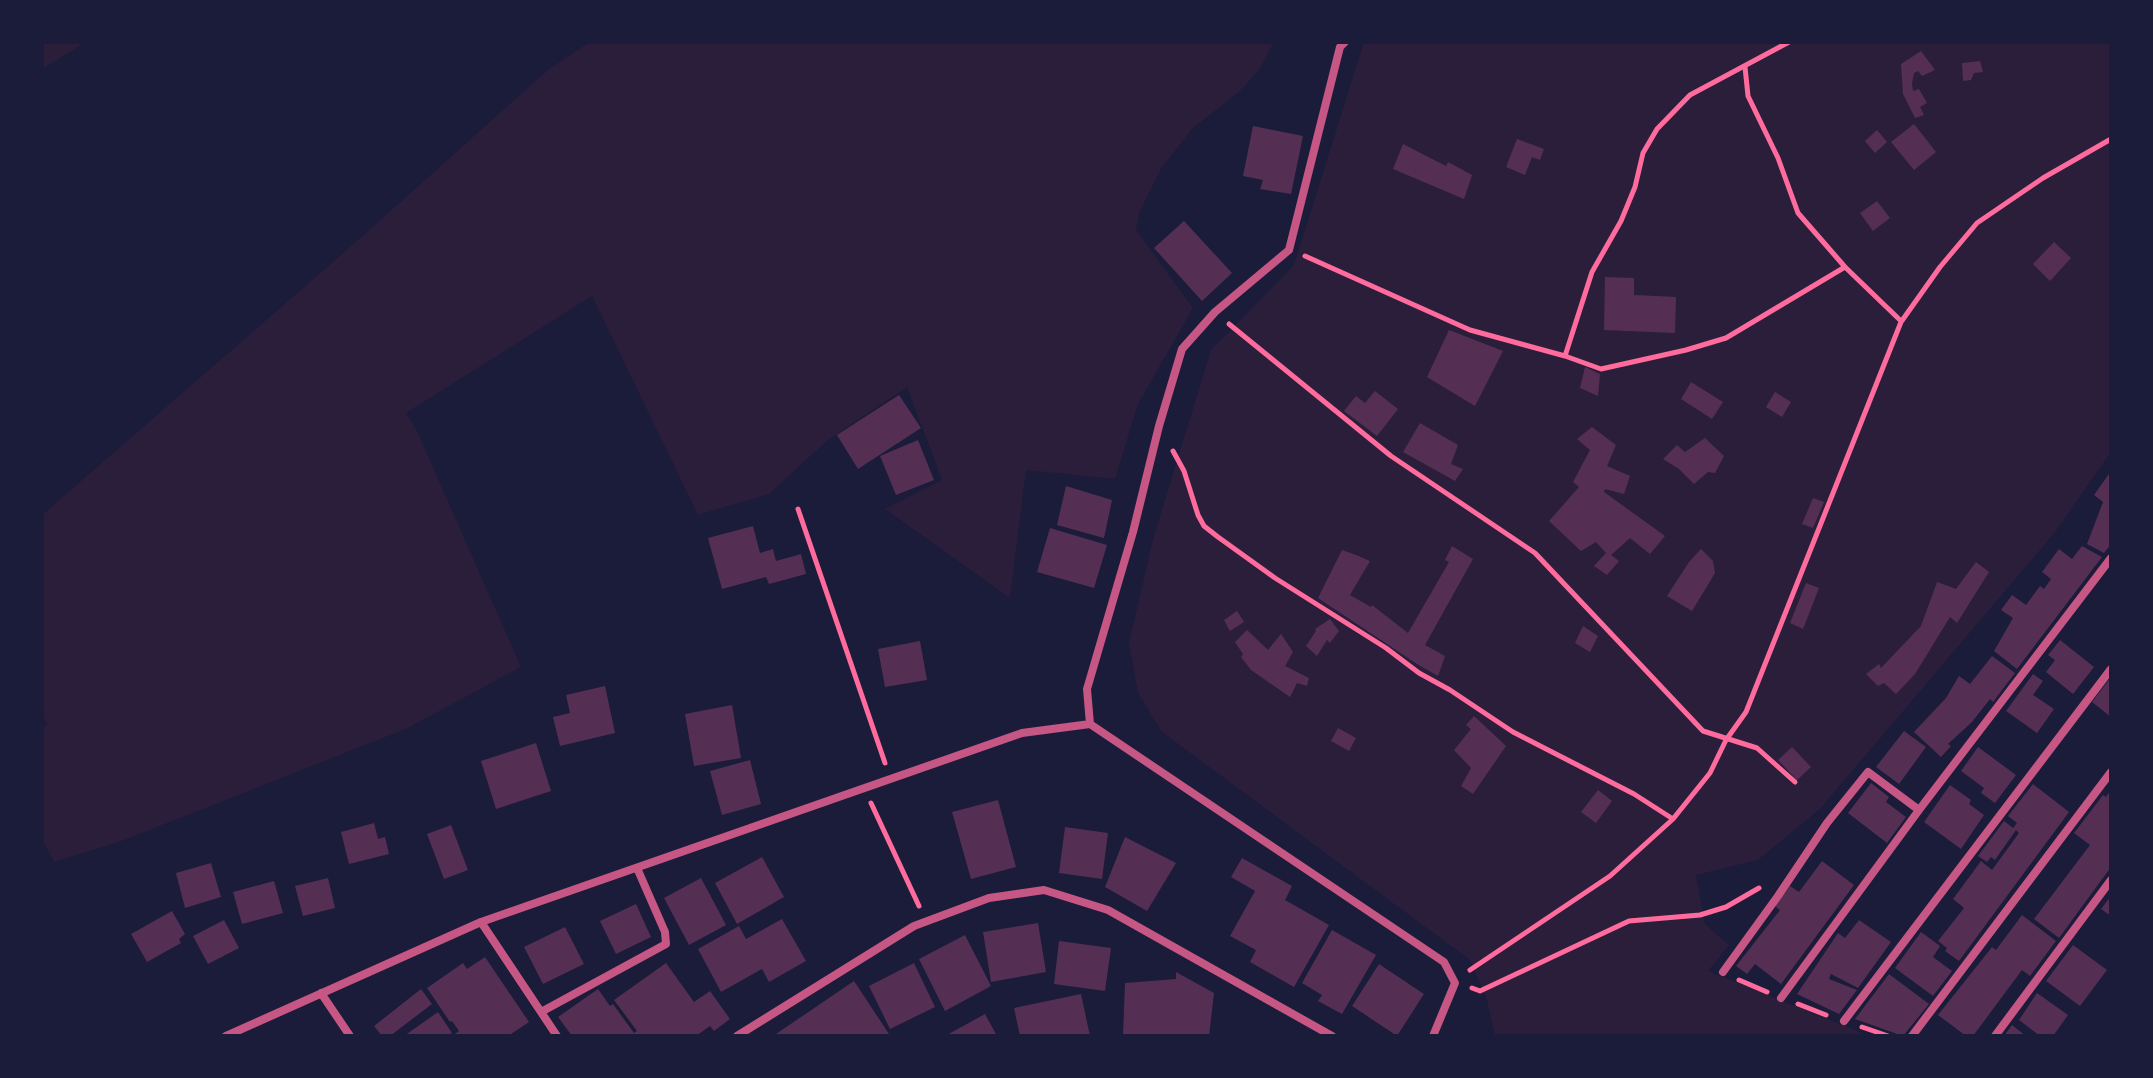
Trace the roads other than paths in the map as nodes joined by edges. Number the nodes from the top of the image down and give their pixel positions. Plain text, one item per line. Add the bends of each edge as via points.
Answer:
1 (1345, 42) edge
2 (2111, 558) edge
3 (2111, 669) edge
4 (1090, 724) junction
5 (2111, 772) edge
6 (1919, 810) junction
7 (637, 868) junction
8 (2111, 880) edge
9 (481, 922) junction
10 (1723, 972) road end
11 (321, 993) junction
12 (1781, 998) road end
13 (541, 1012) junction
14 (1844, 1021) dead end
15 (226, 1036) edge
16 (350, 1036) edge
17 (557, 1036) edge
18 (737, 1036) edge
19 (1332, 1036) edge
20 (1433, 1036) edge
21 (1912, 1036) edge
22 (1995, 1036) edge

1 - 4 street via 1289,250 1215,312 1182,349 1087,689
2 - 6 street
3 - 14 street
4 - 7 street via 1022,733
4 - 20 street via 1444,962 1455,983
5 - 21 street
6 - 10 street via 1868,772
6 - 12 street
7 - 9 street
7 - 13 street via 666,944
8 - 22 street
9 - 11 street
9 - 13 street
11 - 15 street
11 - 16 street
13 - 17 street
18 - 19 street via 926,922 989,898 1044,890 1108,910

